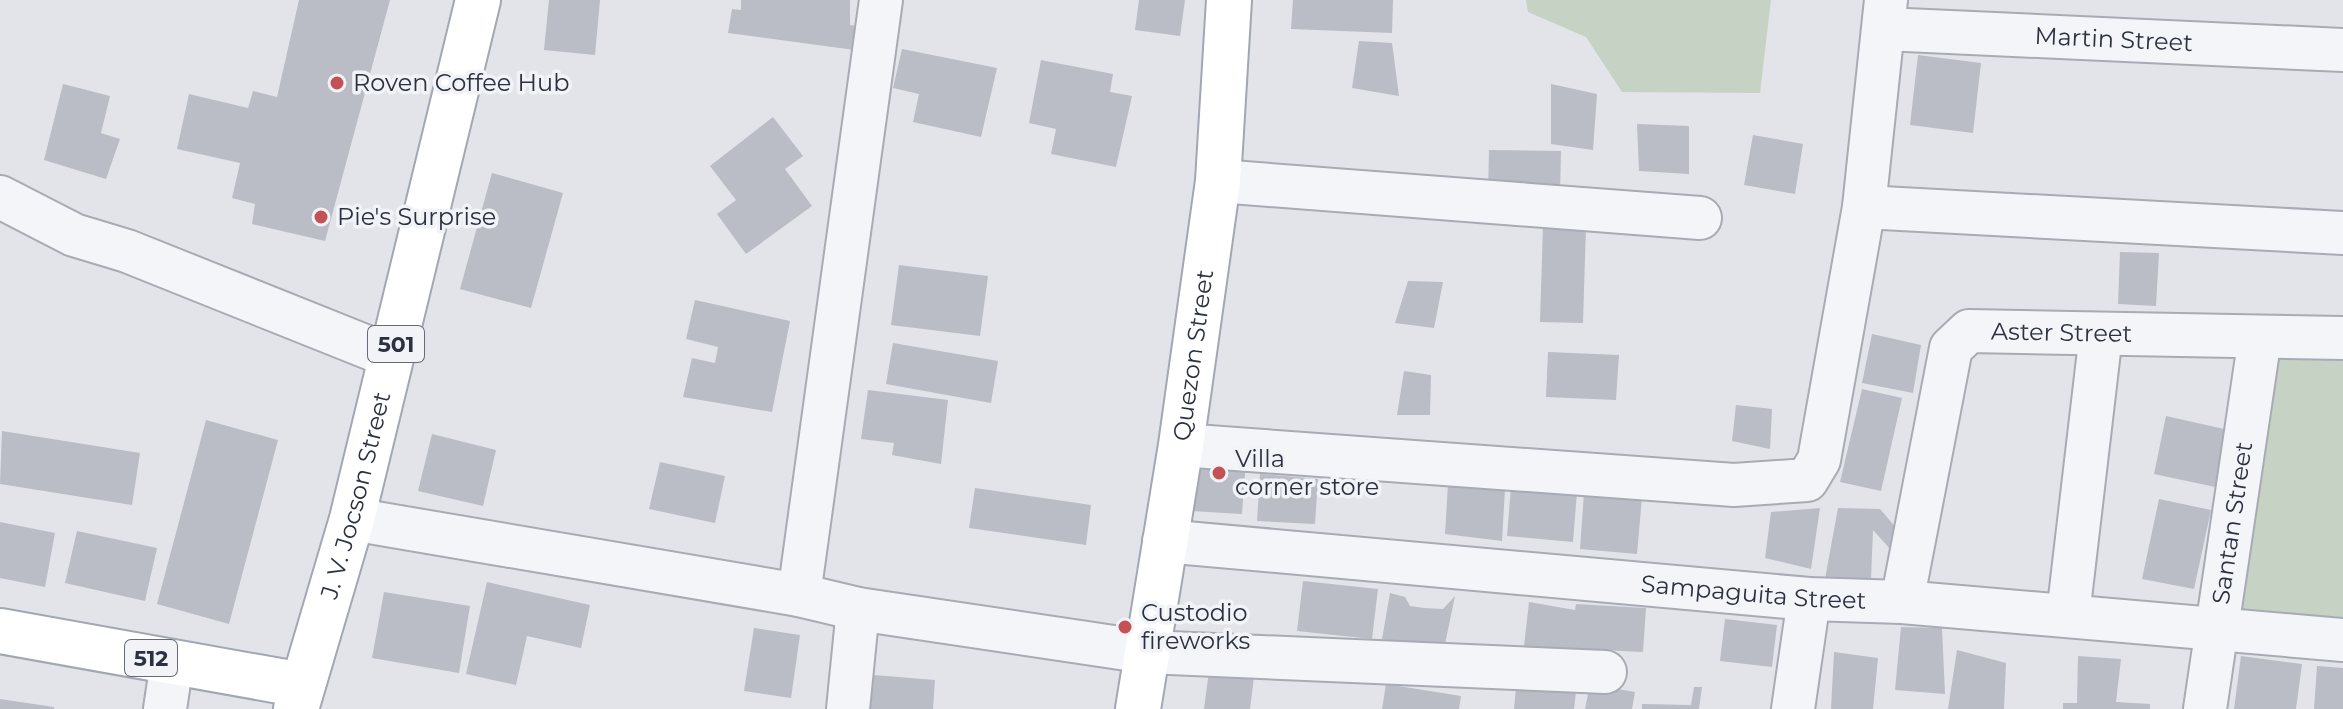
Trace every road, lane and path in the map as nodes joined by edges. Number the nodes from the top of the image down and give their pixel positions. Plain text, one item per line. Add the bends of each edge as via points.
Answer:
1 (478, 0) edge
2 (881, 0) edge
3 (1229, 0) edge
4 (1885, 15) edge
5 (2343, 50) edge
6 (1218, 181) junction
7 (0, 197) edge
8 (1864, 207) junction
9 (1700, 218) dead end
10 (2343, 233) edge
11 (2101, 334) junction
12 (2260, 337) junction
13 (2343, 338) edge
14 (392, 357) junction
15 (1181, 445) junction
16 (352, 519) junction
17 (1164, 541) junction
18 (799, 595) junction
19 (1809, 599) junction
20 (1902, 602) junction
21 (858, 609) junction
22 (2068, 615) junction
23 (2218, 630) junction
24 (0, 631) edge
25 (2343, 640) edge
26 (1147, 652) junction
27 (172, 662) junction
28 (1605, 672) dead end
29 (299, 697) edge
30 (165, 709) edge
31 (848, 709) edge
32 (1138, 709) edge
33 (1793, 709) edge
34 (2205, 709) edge

1 - 14 main road, J. V. Jocson Street / 501
2 - 18 street
3 - 6 main road, Quezon Street
4 - 5 street, Martin Street
4 - 8 street
6 - 9 street
6 - 15 main road, Quezon Street
7 - 14 street via 74,235 127,251
8 - 10 street
8 - 15 street via 1819,460 1807,480 1734,485
11 - 12 street, Aster Street
11 - 20 street, Aster Street via 1969,331 1951,348
11 - 22 street
12 - 13 street, Aster Street
12 - 23 street, Santan Street
14 - 16 main road, J. V. Jocson Street / 501
15 - 17 main road, Quezon Street
16 - 18 street
16 - 29 main road, J. V. Jocson Street / 501
17 - 19 street, Sampaguita Street
17 - 26 main road, Quezon Street
18 - 21 street
19 - 20 street, Sampaguita Street
19 - 33 street
20 - 22 street, Sampaguita Street
21 - 26 street
21 - 31 street
22 - 23 street, Sampaguita Street
23 - 25 street, Sampaguita Street
23 - 34 street, Santan Street
24 - 27 main road, 512
26 - 28 street
26 - 32 main road, Quezon Street
27 - 29 main road, 512
27 - 30 street

